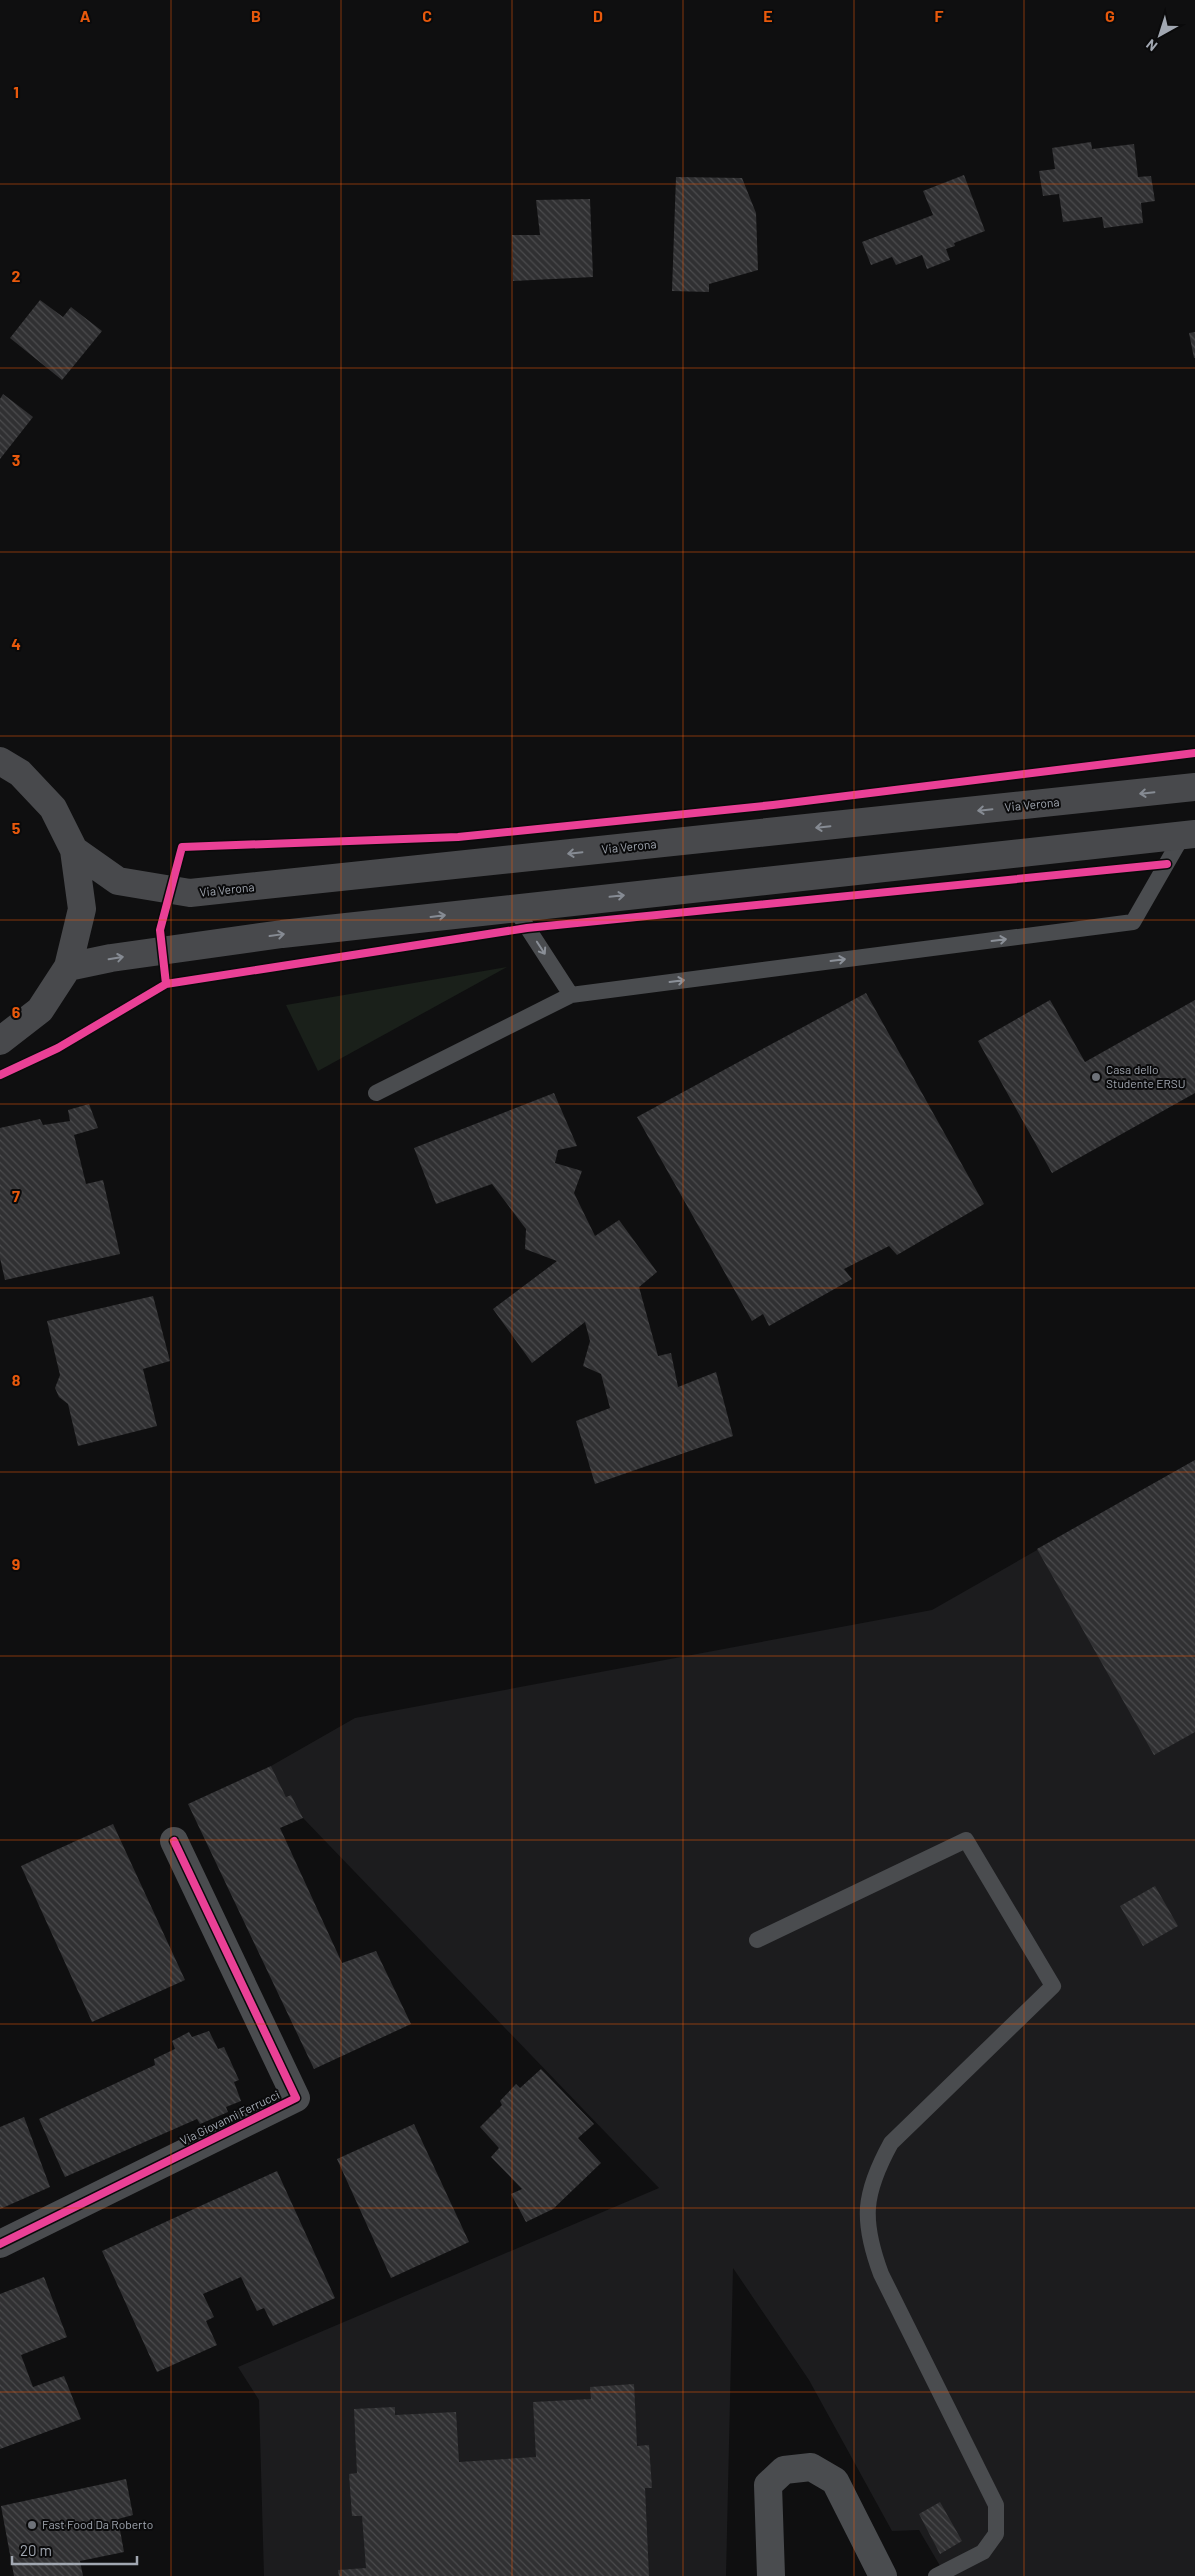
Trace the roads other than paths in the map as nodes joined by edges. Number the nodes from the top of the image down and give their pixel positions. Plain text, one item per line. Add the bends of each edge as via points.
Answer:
1 (0, 760) edge
2 (1195, 788) edge
3 (1189, 835) edge
4 (74, 850) junction
5 (514, 907) junction
6 (68, 967) junction
7 (571, 995) junction
8 (0, 1042) edge
9 (376, 1093) dead end
10 (174, 1841) dead end
11 (757, 1940) dead end
12 (0, 2244) edge
13 (771, 2576) edge
14 (883, 2576) edge
15 (936, 2576) edge

1 - 4 main road via 20,773 53,808
2 -> 4 main road, Via Verona via 190,893 118,881
5 -> 3 main road
7 -> 3 lane via 1132,922
4 - 6 main road via 82,909
6 -> 5 main road via 282,934
5 -> 7 lane
6 - 8 main road via 40,1010
7 - 9 lane
10 - 12 street, Via Giovanni Ferrucci via 296,2098
11 - 15 lane via 966,1840 1053,1986 891,2143 875,2174 867,2207 869,2242 881,2274 996,2505 996,2534 983,2552
13 - 14 street via 768,2484 784,2470 810,2467 835,2481

